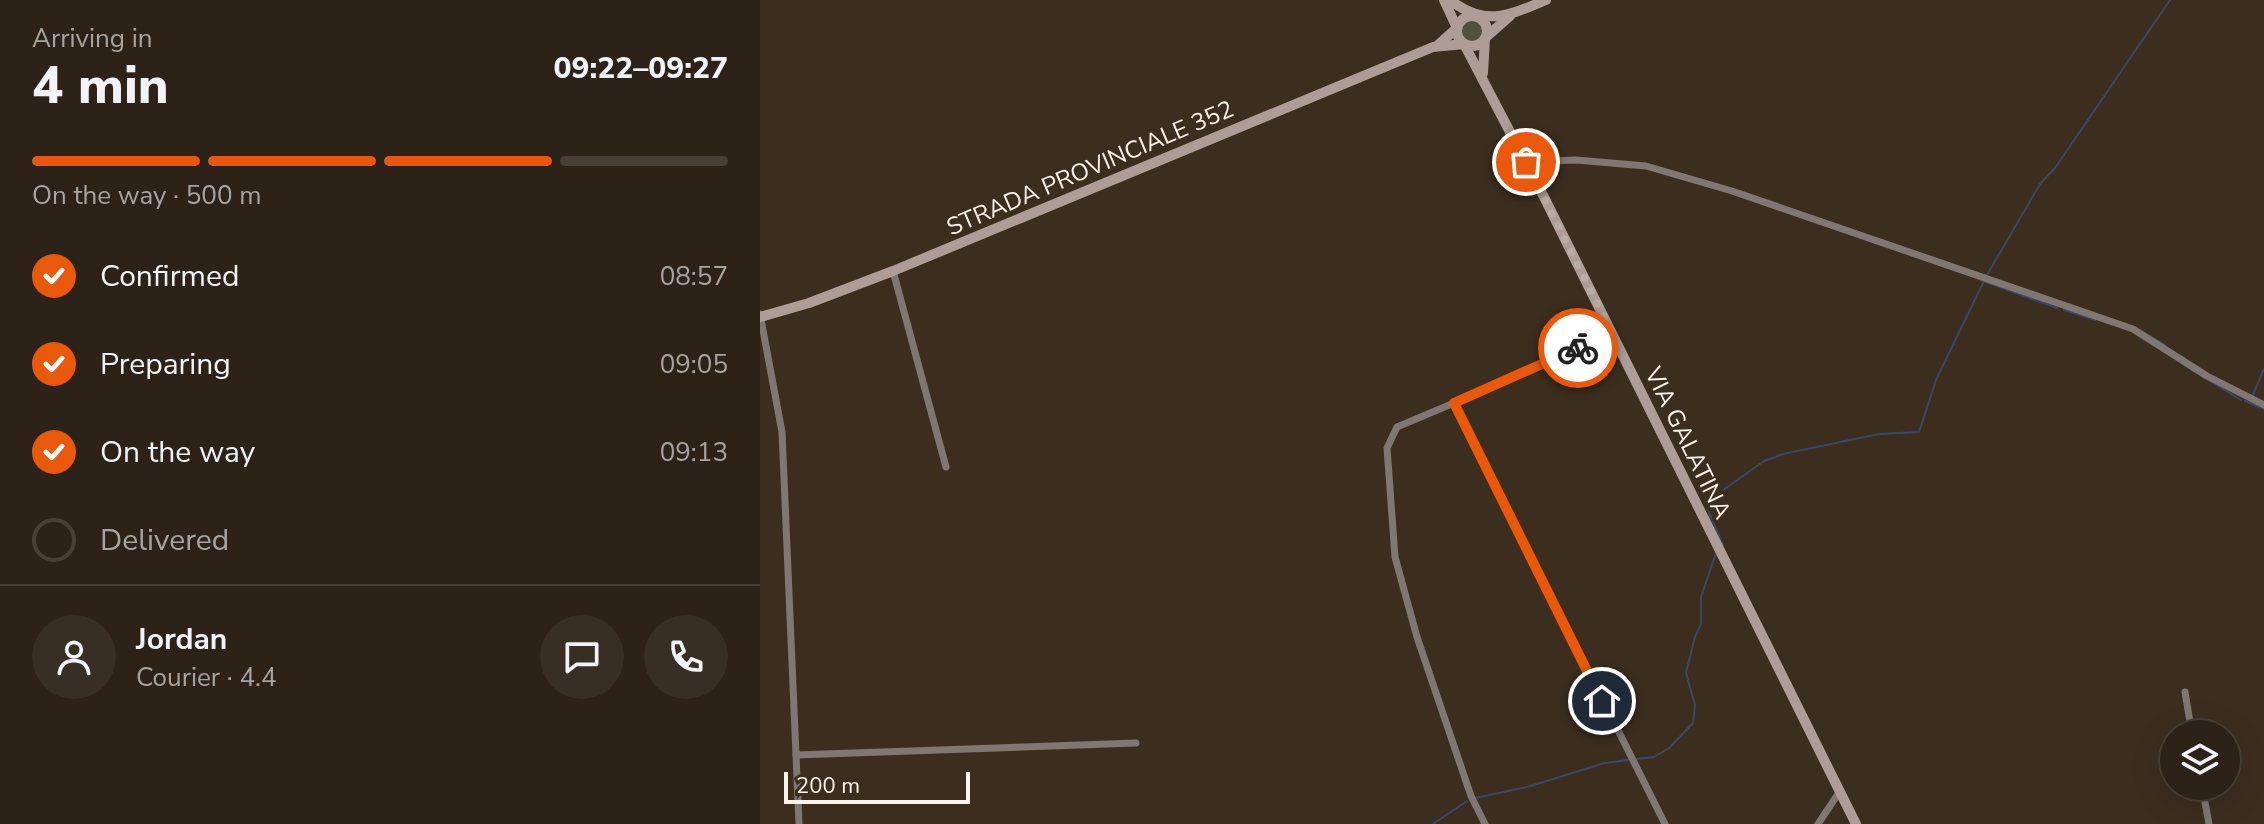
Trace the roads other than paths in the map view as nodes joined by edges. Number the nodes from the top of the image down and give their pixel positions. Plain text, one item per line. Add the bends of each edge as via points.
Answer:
1 (1447, 0) edge
2 (1546, 0) edge
3 (1515, 13) junction
4 (1475, 17) junction
5 (1457, 28) junction
6 (1485, 38) junction
7 (1464, 44) junction
8 (1433, 47) junction
9 (1485, 79) junction
10 (1526, 162) junction
11 (893, 271) junction
12 (760, 315) edge
13 (1612, 333) junction
14 (1454, 403) junction
15 (2264, 405) edge
16 (946, 467) dead end
17 (2185, 692) dead end
18 (2190, 720) edge
19 (1136, 743) dead end
20 (796, 755) junction
21 (1840, 791) junction
22 (2205, 800) edge
23 (799, 824) edge
24 (1485, 824) edge
25 (1665, 824) edge
26 (1818, 824) edge
27 (1856, 824) edge
28 (2209, 824) edge

1 - 4 main road
1 - 5 main road
2 - 3 main road
3 - 4 main road
3 - 6 main road
4 - 5 main road via 1465,18
4 - 6 main road via 1485,25
5 - 7 main road
5 - 8 main road, STRADA PROVINCIALE 352
6 - 7 main road via 1476,45
6 - 9 main road, VIA GALATINA
7 - 8 main road, STRADA PROVINCIALE 352
7 - 9 main road, VIA GALATINA
8 - 11 main road, STRADA PROVINCIALE 352
9 - 10 main road, VIA GALATINA
10 - 13 main road, VIA GALATINA
10 - 15 street via 1646,166 1760,200 2133,329
11 - 12 main road, STRADA PROVINCIALE 352
11 - 16 street
12 - 20 street via 782,432
13 - 14 street
13 - 21 main road, VIA GALATINA
14 - 24 street via 1397,427 1387,448 1391,505 1395,557 1417,637
14 - 25 street
17 - 18 street
19 - 20 street
20 - 23 street
21 - 26 street
21 - 27 main road, VIA GALATINA
22 - 28 street

